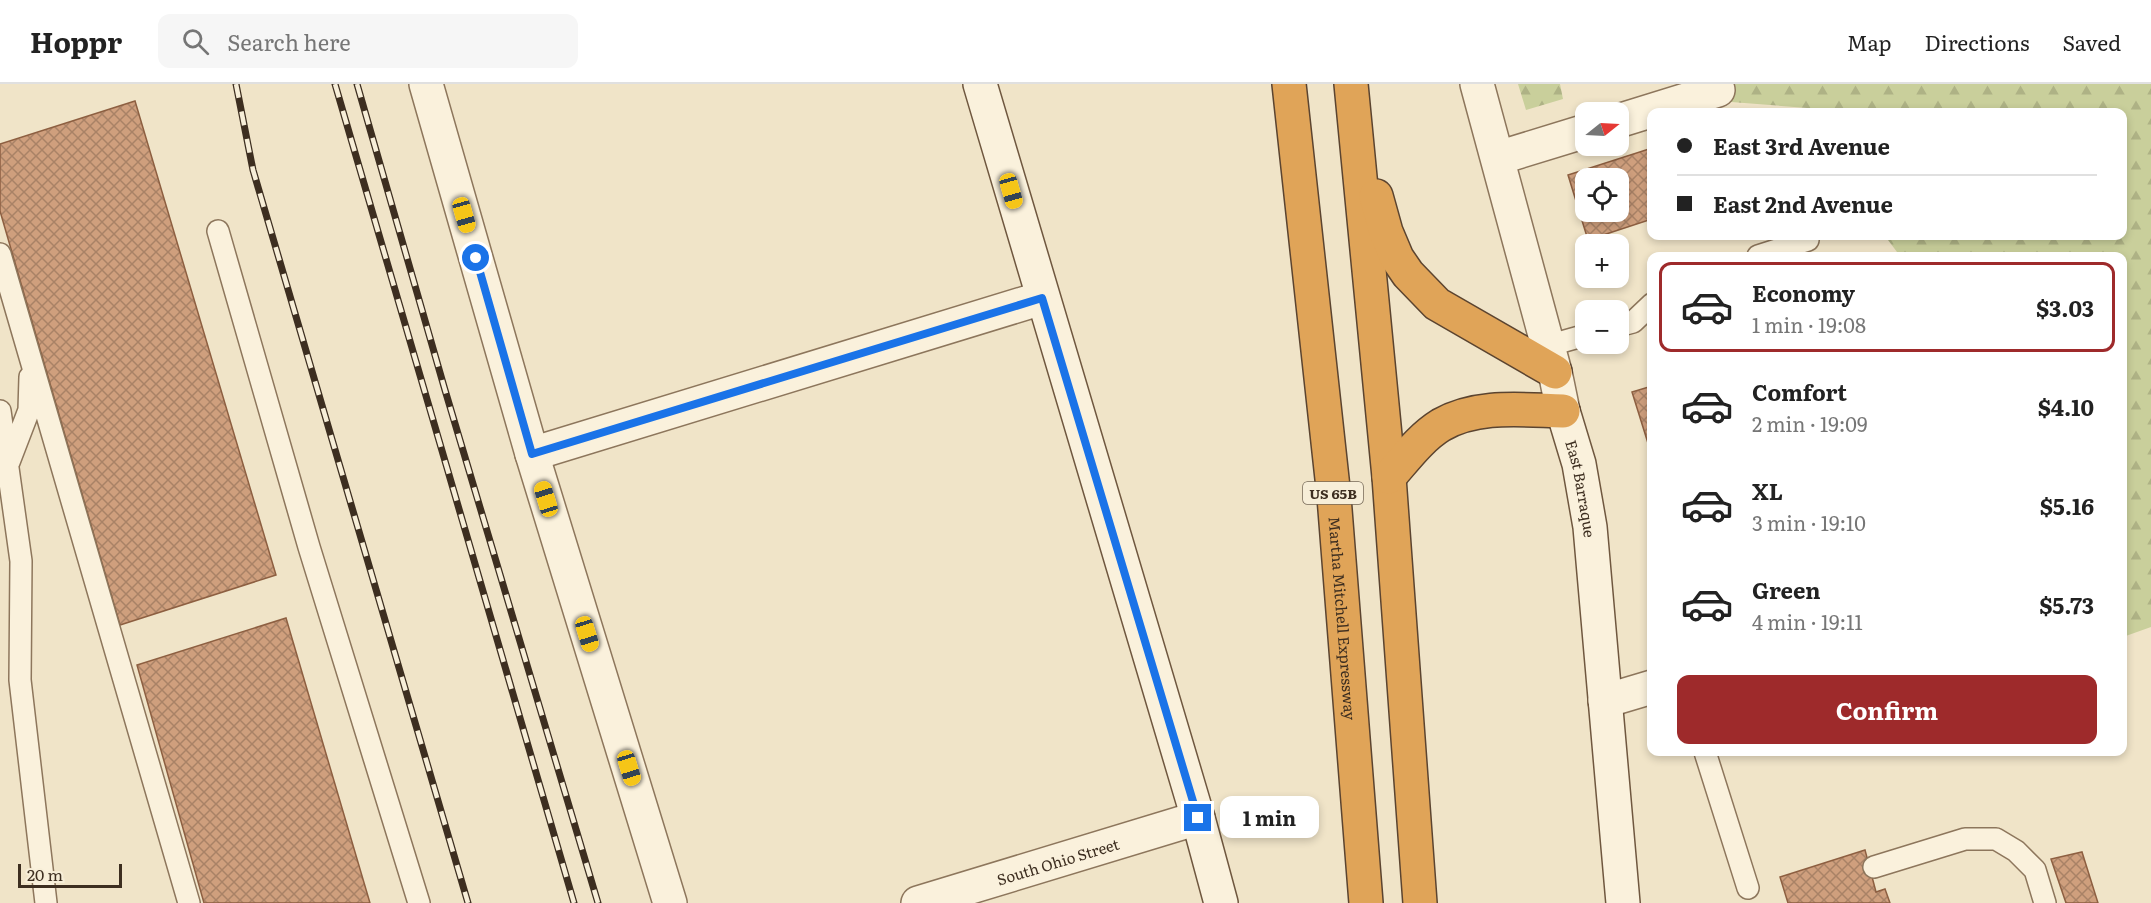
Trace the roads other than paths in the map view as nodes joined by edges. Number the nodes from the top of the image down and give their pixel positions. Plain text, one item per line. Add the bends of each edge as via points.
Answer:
1 (426, 84) edge
2 (980, 84) edge
3 (1289, 84) edge
4 (1477, 84) edge
5 (1718, 90) dead end
6 (1352, 99) edge
7 (1660, 108) edge
8 (1647, 112) edge
9 (1629, 118) edge
10 (1575, 134) edge
11 (1498, 158) junction
12 (218, 231) dead end
13 (1808, 240) dead end
14 (1770, 252) edge
15 (0, 254) edge
16 (1042, 298) junction
17 (1647, 309) edge
18 (1629, 323) edge
19 (1575, 343) edge
20 (31, 359) junction
21 (1551, 359) junction
22 (0, 411) edge
23 (1563, 411) junction
24 (532, 454) junction
25 (8, 464) junction
26 (1389, 477) junction
27 (1647, 688) edge
28 (1605, 701) junction
29 (1706, 756) edge
30 (1198, 818) junction
31 (1874, 867) dead end
32 (1748, 888) dead end
33 (46, 903) edge
34 (189, 903) edge
35 (419, 903) edge
36 (670, 903) edge
37 (918, 903) edge
38 (1221, 903) edge
39 (1366, 903) edge
40 (1420, 903) edge
41 (1623, 903) edge
42 (2045, 903) edge

1 - 24 street
2 - 16 street
3 - 39 highway, Martha Mitchell Expressway / US 65B via 1334,497
4 - 11 street, East Barraque
5 - 7 street
6 - 21 highway via 1386,232 1408,274 1437,304
6 - 26 highway
8 - 9 street
10 - 11 street
11 - 21 street, East Barraque
12 - 35 lane via 309,547
13 - 14 lane
15 - 20 lane
16 - 24 street
16 - 30 street
17 - 18 lane
19 - 21 lane
20 - 25 lane via 29,410
20 - 34 lane
21 - 23 street, East Barraque
22 - 25 lane
23 - 26 highway via 1488,409 1442,425 1419,443
23 - 28 street, East Barraque via 1590,527
24 - 36 street
25 - 33 lane via 21,561 20,681
26 - 40 highway
27 - 28 street
28 - 41 street, East Barraque
29 - 32 lane
30 - 37 street, South Ohio Street
30 - 38 street
31 - 42 lane via 1965,839 1996,839 2016,851 2035,870

